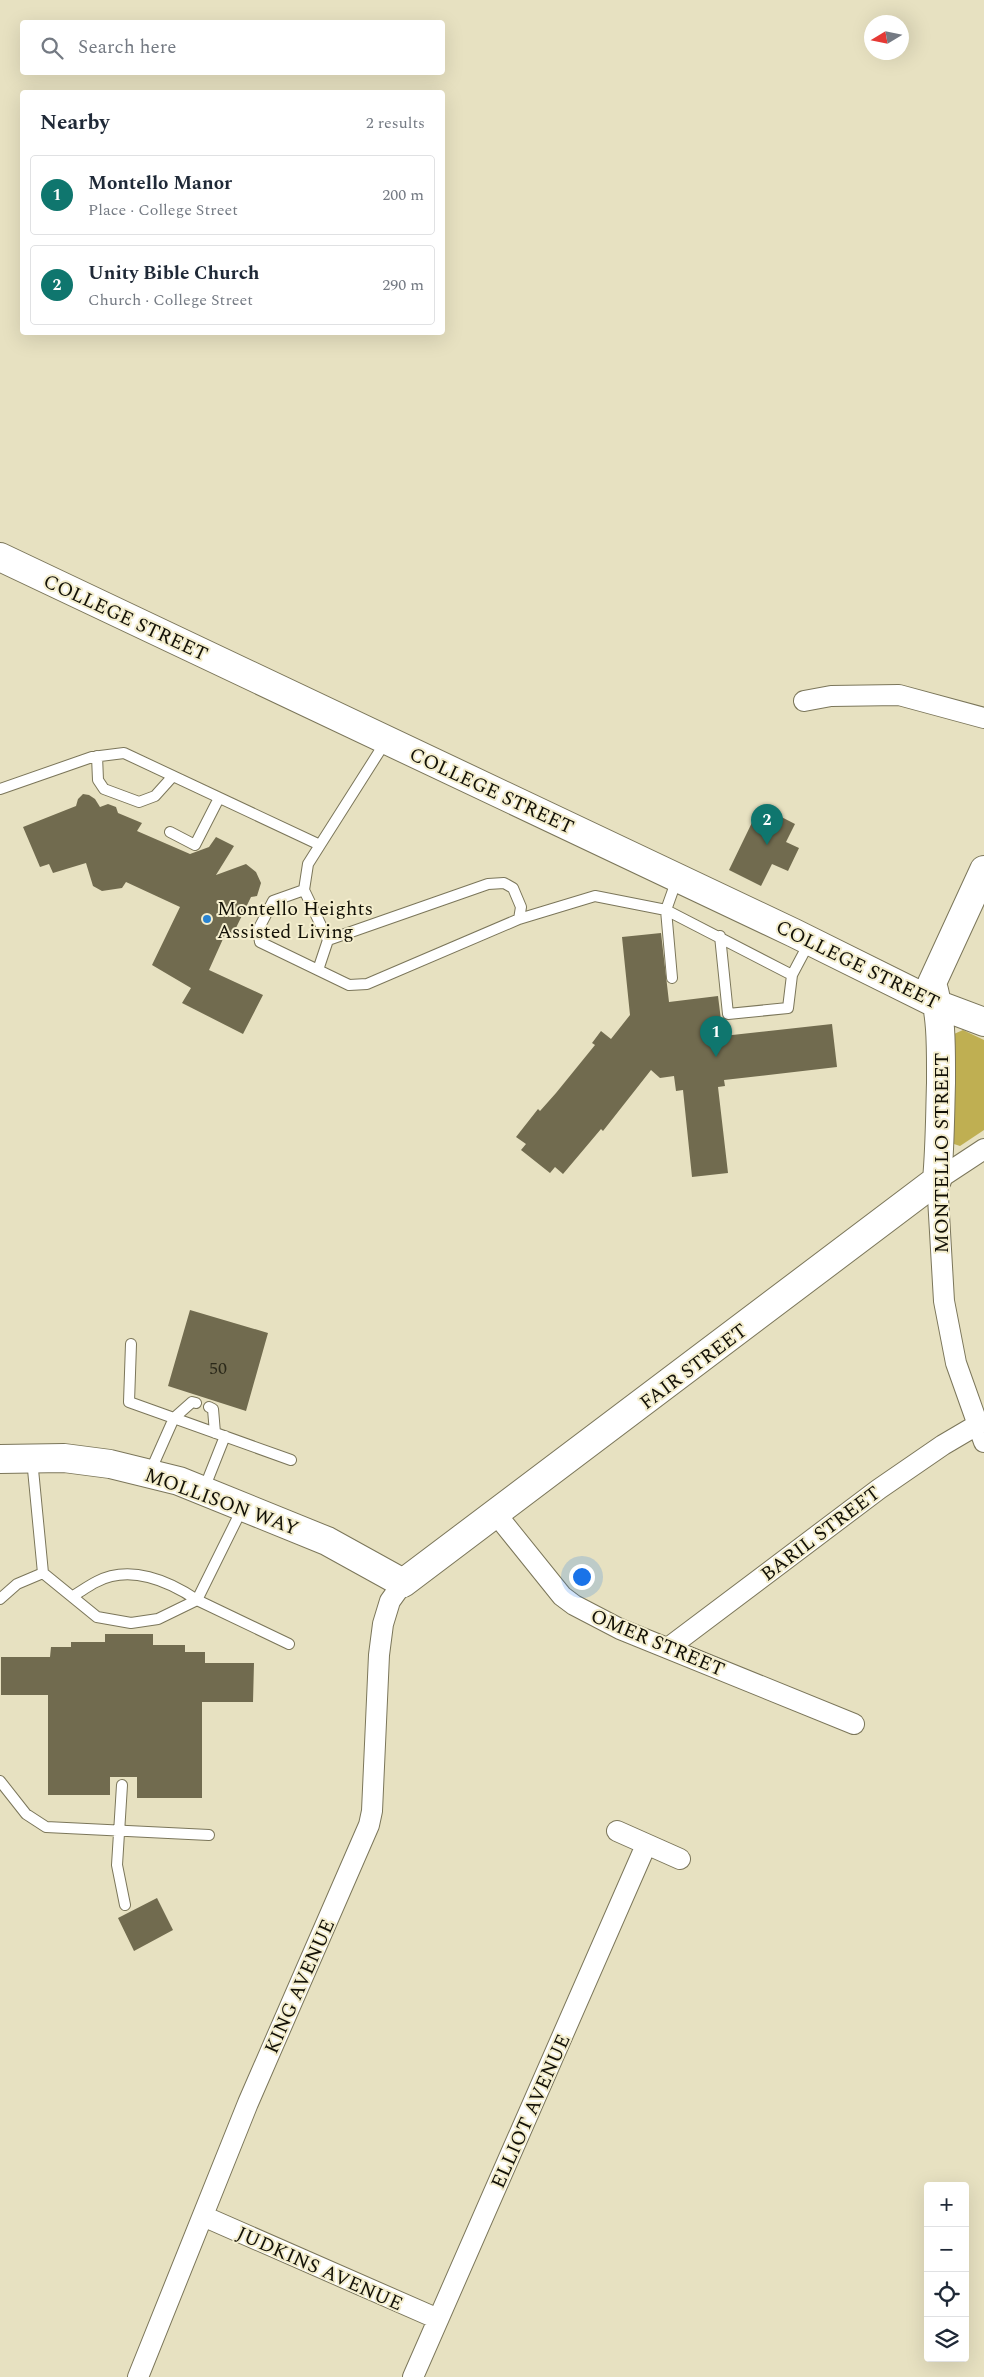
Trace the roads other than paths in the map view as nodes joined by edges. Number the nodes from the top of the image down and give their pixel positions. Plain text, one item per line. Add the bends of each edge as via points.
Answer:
1 (0, 557) edge
2 (804, 701) dead end
3 (984, 718) edge
4 (386, 740) junction
5 (98, 756) junction
6 (173, 776) junction
7 (0, 789) edge
8 (219, 798) junction
9 (170, 832) dead end
10 (320, 845) junction
11 (984, 870) edge
12 (678, 878) junction
13 (304, 890) junction
14 (666, 910) junction
15 (519, 919) junction
16 (720, 936) junction
17 (328, 940) junction
18 (811, 940) junction
19 (318, 970) junction
20 (792, 975) junction
21 (672, 978) dead end
22 (939, 1005) junction
23 (984, 1022) edge
24 (984, 1149) edge
25 (937, 1180) junction
26 (131, 1344) dead end
27 (196, 1403) dead end
28 (209, 1407) dead end
29 (174, 1418) junction
30 (981, 1433) edge
31 (220, 1435) junction
32 (0, 1458) edge
33 (32, 1458) junction
34 (291, 1460) dead end
35 (150, 1472) junction
36 (204, 1490) junction
37 (243, 1506) junction
38 (496, 1514) junction
39 (43, 1573) junction
40 (403, 1583) junction
41 (73, 1596) junction
42 (0, 1599) edge
43 (197, 1600) junction
44 (289, 1644) dead end
45 (668, 1648) junction
46 (854, 1724) dead end
47 (0, 1781) edge
48 (122, 1785) dead end
49 (119, 1831) junction
50 (617, 1832) dead end
51 (209, 1836) dead end
52 (646, 1845) junction
53 (680, 1858) dead end
54 (125, 1905) dead end
55 (203, 2216) junction
56 (438, 2319) junction
57 (138, 2377) edge
58 (413, 2377) edge

1 - 4 main road, COLLEGE STREET
2 - 3 street via 831,696 899,695
4 - 10 lane
4 - 12 main road, COLLEGE STREET
5 - 6 lane via 124,753
5 - 6 lane via 98,780 104,789 139,802 155,796
5 - 7 lane
6 - 8 lane
8 - 9 lane via 195,845
8 - 10 lane
10 - 13 lane via 308,864
11 - 22 main road, MONTELLO STREET via 932,983
12 - 14 lane
12 - 18 main road, COLLEGE STREET
13 - 17 lane
13 - 19 lane via 272,900 258,930 260,942
14 - 15 lane via 595,896
14 - 16 lane
14 - 21 lane
15 - 17 lane via 521,908 513,888 504,883 488,884
15 - 19 lane via 367,984 349,984
16 - 20 lane
16 - 20 lane via 728,1014 788,1008
17 - 19 lane
18 - 20 lane
18 - 22 main road, COLLEGE STREET
22 - 23 main road, COLLEGE STREET
22 - 25 main road, MONTELLO STREET via 940,1147
24 - 25 street, FAIR STREET
25 - 30 street, MONTELLO STREET via 944,1301 956,1363
25 - 38 main road, FAIR STREET
26 - 29 lane via 129,1402
27 - 29 lane via 192,1402
28 - 31 lane via 213,1409
29 - 31 lane
29 - 35 lane
30 - 45 street, BARIL STREET via 943,1445 879,1489
31 - 34 lane
31 - 36 lane
32 - 33 main road, MOLLISON WAY
33 - 35 main road, MOLLISON WAY via 64,1458
33 - 39 lane
35 - 36 main road, MOLLISON WAY
36 - 37 main road, MOLLISON WAY
37 - 40 main road, MOLLISON WAY via 327,1541
37 - 43 lane
38 - 40 main road, FAIR STREET
38 - 45 street, OMER STREET via 562,1596 620,1629
39 - 41 lane
39 - 42 lane via 17,1584
40 - 55 street, KING AVENUE via 390,1602 383,1624 369,1825
41 - 43 lane via 97,1581 121,1575 147,1576 176,1586
41 - 43 lane via 97,1617 131,1623 158,1619
43 - 44 lane
45 - 46 street, OMER STREET
47 - 49 lane via 26,1814 46,1827
48 - 49 lane
49 - 51 lane
49 - 54 lane via 116,1865
50 - 52 street
52 - 53 street
52 - 56 street, ELLIOT AVENUE
55 - 56 street, JUDKINS AVENUE
55 - 57 street, KING AVENUE
56 - 58 street, ELLIOT AVENUE

